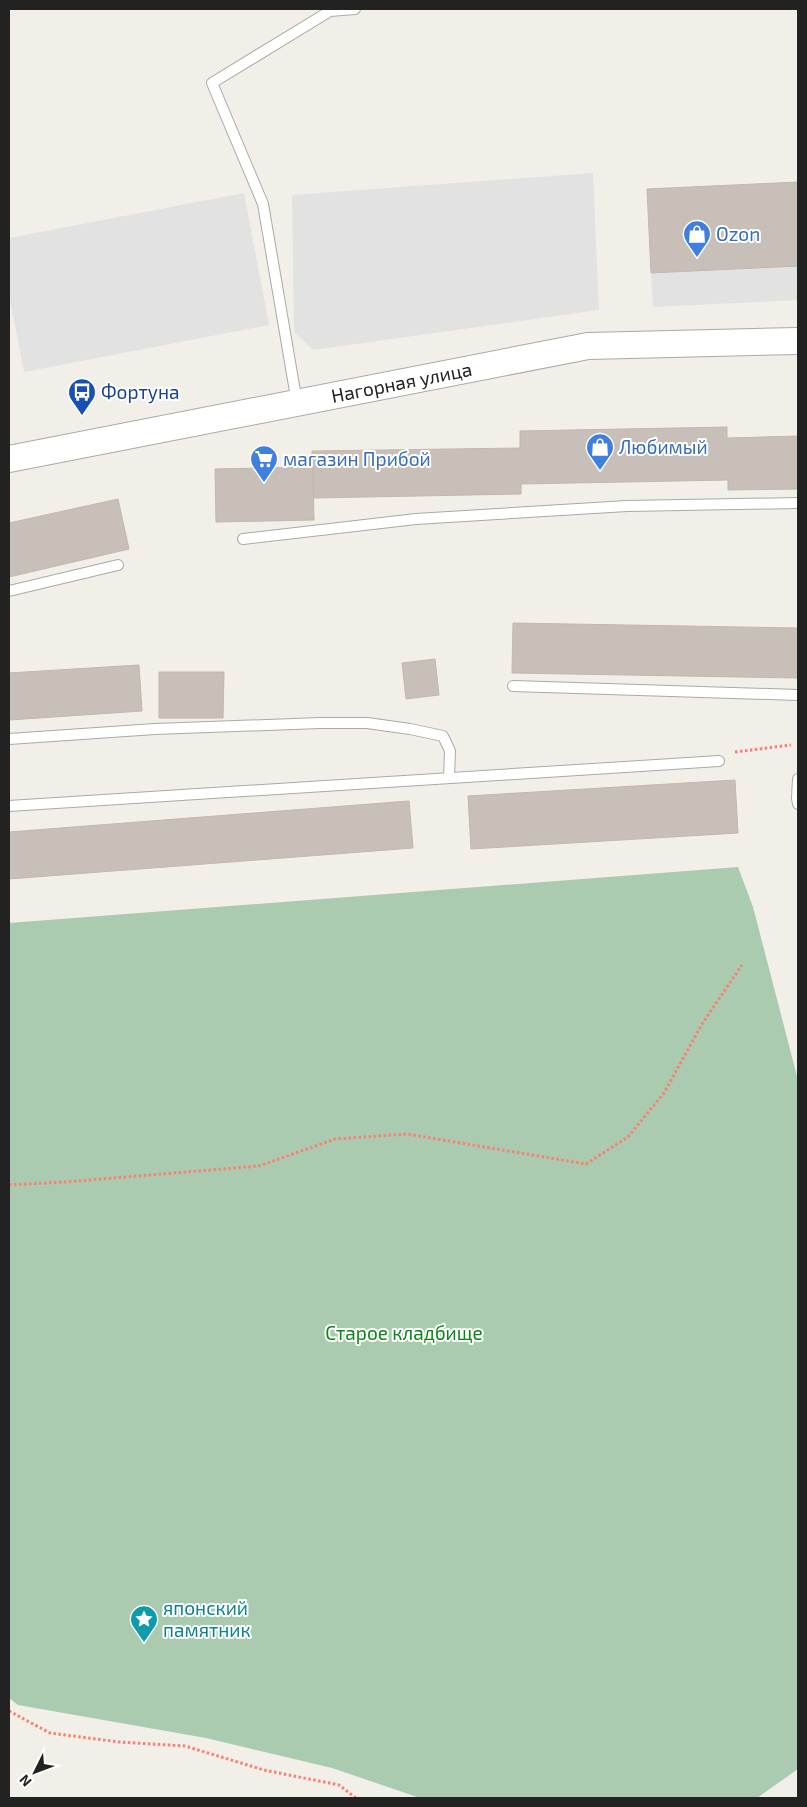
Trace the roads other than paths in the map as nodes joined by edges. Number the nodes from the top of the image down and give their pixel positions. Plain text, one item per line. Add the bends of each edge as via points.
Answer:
1 (355, 9) edge
2 (798, 341) edge
3 (297, 403) junction
4 (9, 460) edge
5 (798, 503) edge
6 (243, 539) dead end
7 (118, 566) dead end
8 (9, 591) edge
9 (514, 686) dead end
10 (798, 695) edge
11 (9, 739) edge
12 (719, 761) dead end
13 (449, 778) junction
14 (798, 779) edge
15 (798, 804) edge
16 (9, 806) edge

1 - 3 lane via 330,11 212,83 263,204
2 - 3 street, Нагорная улица via 588,346
3 - 4 street, Нагорная улица
5 - 6 lane via 627,506 416,519
7 - 8 lane
9 - 10 lane
11 - 13 lane via 155,729 367,723 443,736 450,751
12 - 13 lane
13 - 16 lane
14 - 15 lane

